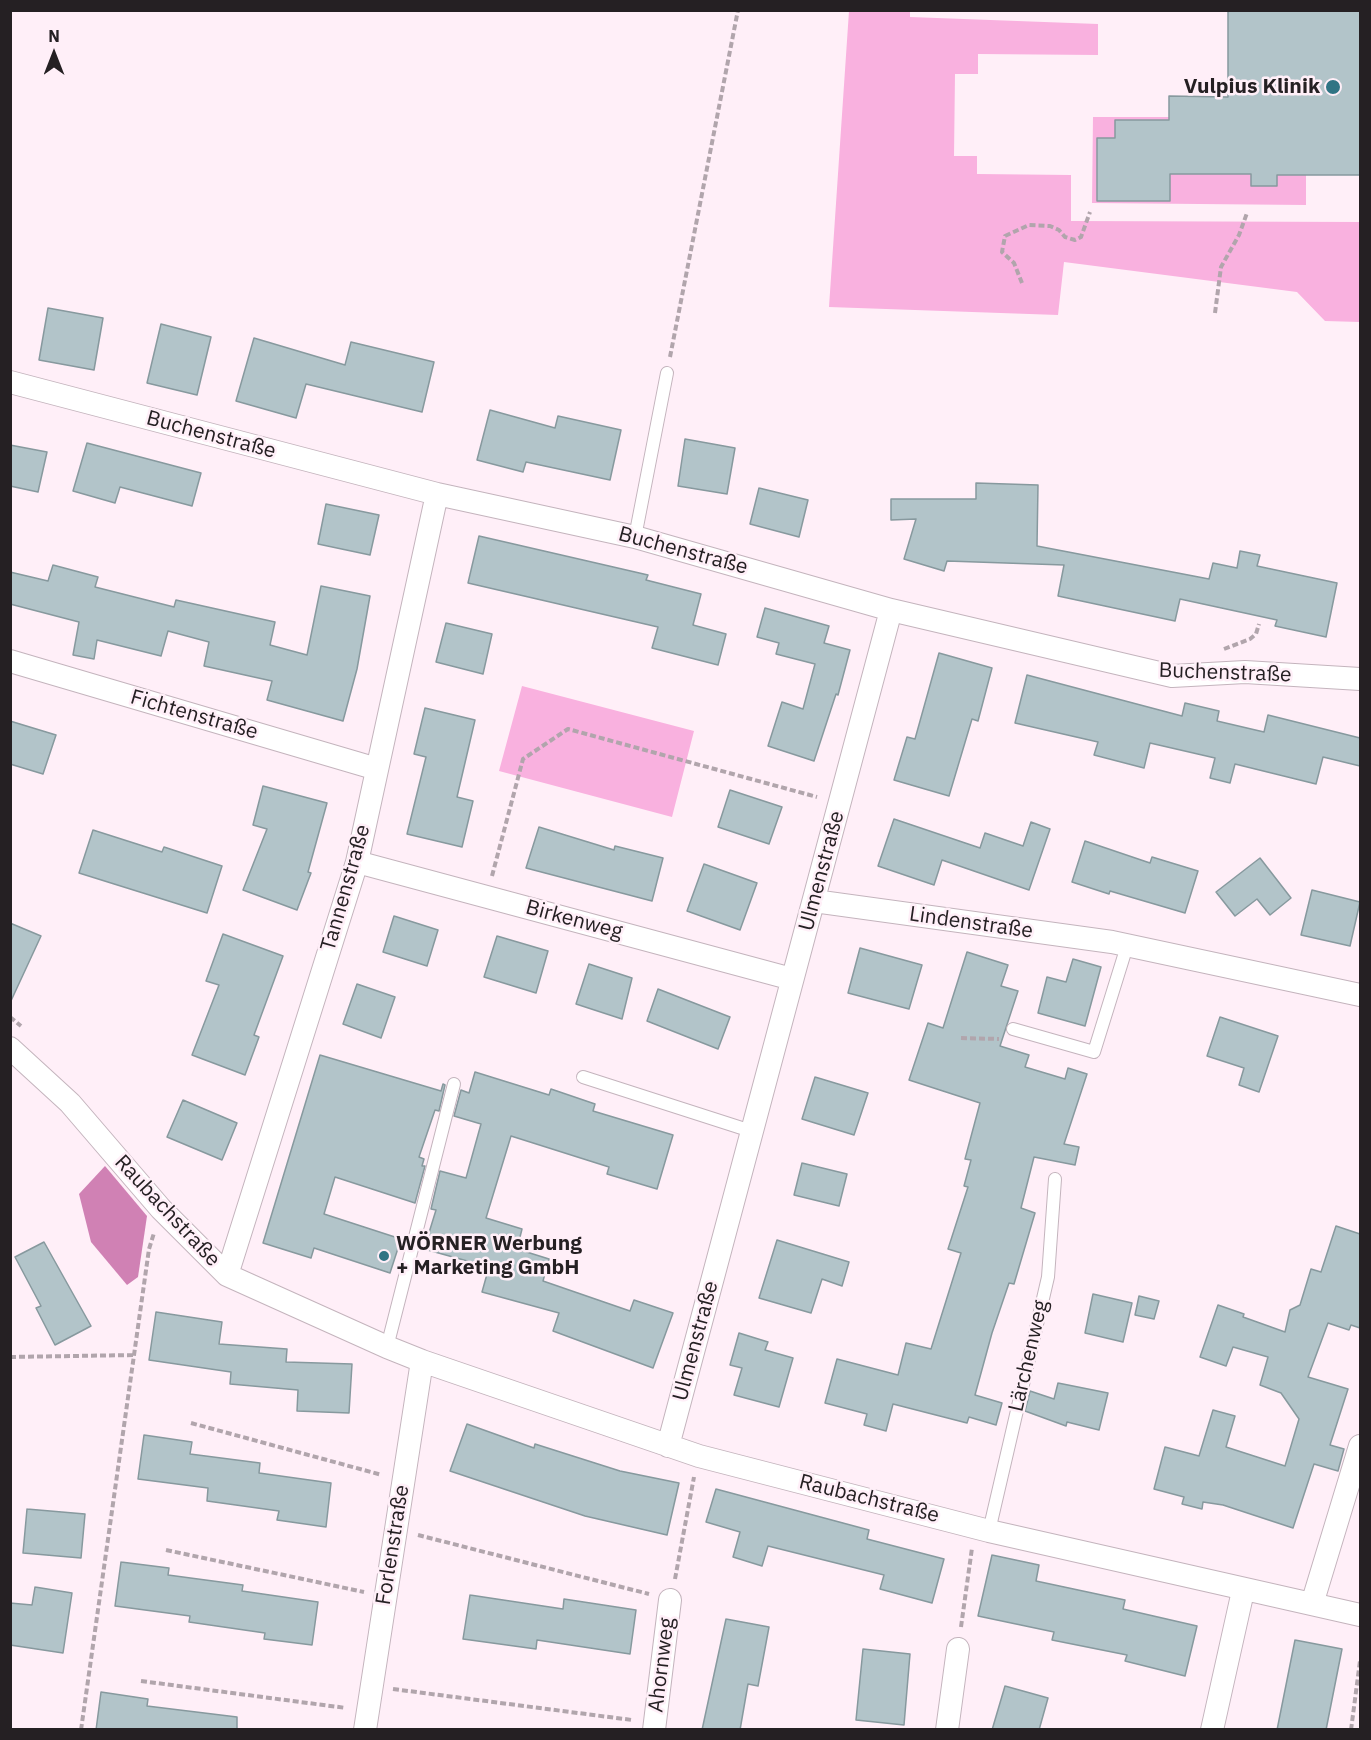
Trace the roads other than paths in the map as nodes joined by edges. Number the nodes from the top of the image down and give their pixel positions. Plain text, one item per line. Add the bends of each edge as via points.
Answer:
1 (667, 373) road end
2 (10, 382) edge
3 (437, 494) junction
4 (636, 537) junction
5 (891, 610) junction
6 (10, 661) edge
7 (1360, 679) edge
8 (376, 769) junction
9 (357, 862) junction
10 (814, 902) junction
11 (1127, 946) junction
12 (792, 979) junction
13 (1360, 995) edge
14 (1017, 1030) road end
15 (10, 1048) edge
16 (583, 1077) dead end
17 (454, 1084) dead end
18 (751, 1131) junction
19 (1055, 1179) dead end
20 (226, 1275) junction
21 (387, 1347) junction
22 (422, 1361) junction
23 (668, 1446) junction
24 (1360, 1446) edge
25 (982, 1529) junction
26 (1243, 1591) junction
27 (670, 1600) road end
28 (1312, 1604) junction
29 (1360, 1615) edge
30 (958, 1649) road end
31 (366, 1720) edge
32 (655, 1726) edge
33 (947, 1730) edge
34 (1212, 1730) edge

1 - 4 lane
2 - 3 street, Buchenstraße
3 - 4 street, Buchenstraße
3 - 8 street, Tannenstraße
4 - 5 street, Buchenstraße
5 - 7 street, Buchenstraße via 1172,676 1245,672
5 - 10 street, Ulmenstraße
6 - 8 street, Fichtenstraße
8 - 9 street, Tannenstraße
9 - 12 street, Birkenweg
9 - 20 street, Tannenstraße
10 - 11 street, Lindenstraße
10 - 12 street, Ulmenstraße
11 - 13 street, Lindenstraße
11 - 14 lane via 1094,1052
12 - 18 street, Ulmenstraße
15 - 20 street, Raubachstraße via 70,1103 161,1209
16 - 18 lane
17 - 21 lane
18 - 23 street, Ulmenstraße
19 - 25 lane, Lärchenweg via 1048,1277
20 - 21 street, Raubachstraße
21 - 22 street, Raubachstraße
22 - 23 street, Raubachstraße
22 - 31 street, Forlenstraße
23 - 25 street, Raubachstraße
24 - 28 street
25 - 26 street, Raubachstraße
26 - 28 street, Raubachstraße
26 - 34 street
27 - 32 street, Ahornweg
28 - 29 street, Raubachstraße
30 - 33 street

